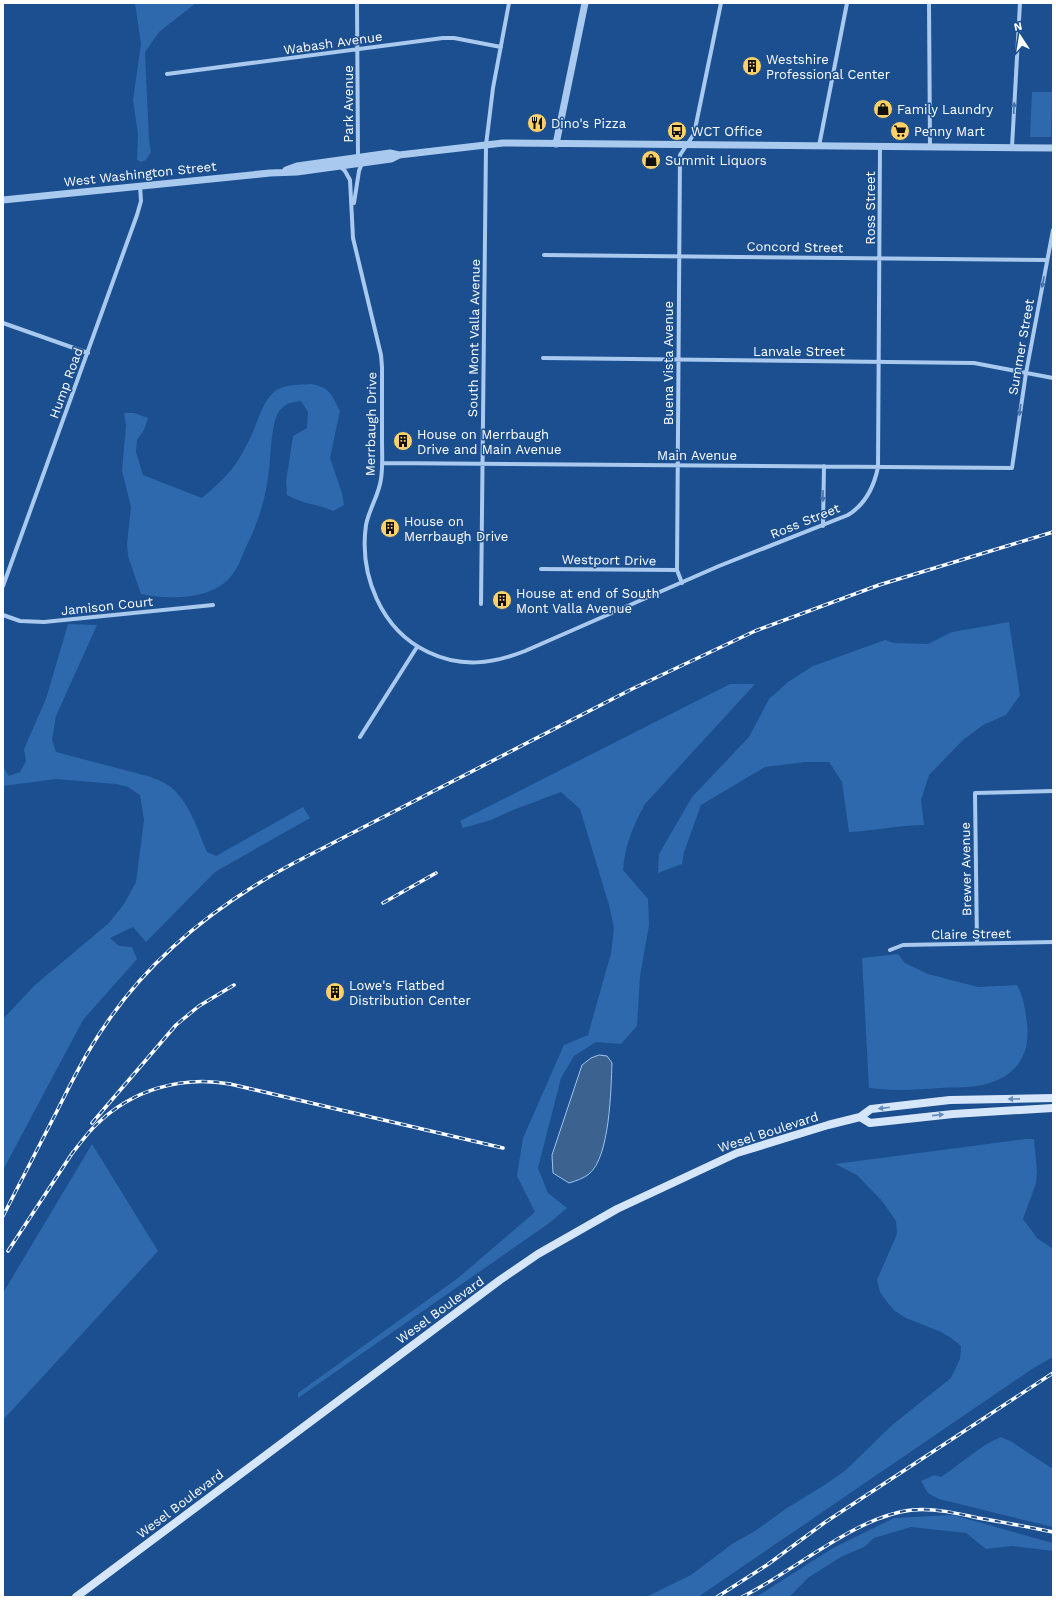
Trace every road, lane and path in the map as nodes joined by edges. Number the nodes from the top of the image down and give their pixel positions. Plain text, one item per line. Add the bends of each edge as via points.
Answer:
1 (356, 3) edge
2 (509, 3) edge
3 (585, 3) edge
4 (721, 3) edge
5 (847, 3) edge
6 (929, 3) edge
7 (1020, 3) edge
8 (501, 47) junction
9 (357, 50) junction
10 (167, 74) dead end
11 (486, 144) junction
12 (556, 144) junction
13 (687, 144) junction
14 (819, 146) junction
15 (880, 146) junction
16 (930, 147) junction
17 (1012, 147) junction
18 (1053, 148) edge
19 (360, 160) junction
20 (340, 166) junction
21 (279, 172) junction
22 (140, 186) junction
23 (3, 200) edge
24 (352, 209) junction
25 (1053, 230) edge
26 (544, 255) dead end
27 (679, 256) junction
28 (879, 258) junction
29 (1047, 260) junction
30 (3, 323) edge
31 (88, 353) junction
32 (543, 358) dead end
33 (678, 360) junction
34 (878, 362) junction
35 (1026, 374) junction
36 (1053, 378) edge
37 (382, 463) junction
38 (483, 464) junction
39 (677, 465) junction
40 (824, 466) junction
41 (878, 467) junction
42 (1012, 468) joint
43 (823, 526) junction
44 (541, 569) dead end
45 (677, 570) junction
46 (682, 583) junction
47 (3, 586) edge
48 (481, 604) dead end
49 (213, 605) dead end
50 (3, 614) edge
51 (416, 647) junction
52 (360, 737) dead end
53 (1053, 791) edge
54 (1053, 942) edge
55 (977, 944) junction
56 (890, 950) dead end
57 (1053, 1098) edge
58 (1053, 1108) edge
59 (860, 1117) junction
60 (76, 1597) edge

1 - 9 street, Park Avenue
2 - 8 street, South Mont Valla Avenue
3 - 12 street
4 - 13 street, Buena Vista Avenue via 694,134
5 - 14 street
6 - 16 street
17 -> 7 street
8 - 9 street, Wabash Avenue via 443,38
8 - 11 street, South Mont Valla Avenue
9 - 10 street, Wabash Avenue
9 - 19 street, Park Avenue
11 - 12 street, West Washington Street
11 - 19 street, West Washington Street via 400,155 391,159
11 - 38 street, South Mont Valla Avenue
12 - 13 street, West Washington Street
13 - 14 street, West Washington Street
13 - 27 street, Buena Vista Avenue via 680,155
14 - 15 street, West Washington Street
15 - 16 street, West Washington Street
15 - 28 street, Ross Street
16 - 17 street, West Washington Street
17 - 18 street, West Washington Street
19 - 20 street, West Washington Street
19 - 21 street, West Washington Street via 297,166
19 - 24 street, Merrbaugh Drive
20 - 21 street, West Washington Street
20 - 24 street, Merrbaugh Drive via 350,180
21 - 22 street, West Washington Street
22 - 23 street, West Washington Street
22 - 31 street, Hump Road via 137,215
24 - 37 street, Merrbaugh Drive via 353,238 381,355
25 - 29 street, Summer Street
26 - 27 street, Concord Street
27 - 28 street, Concord Street
27 - 33 street, Buena Vista Avenue
28 - 29 street, Concord Street
28 - 34 street, Ross Street
29 -> 35 street, Summer Street
30 - 31 street
31 - 47 street, Hump Road
32 - 33 street, Lanvale Street
33 - 34 street, Lanvale Street
33 - 39 street, Buena Vista Avenue
34 - 35 street, Lanvale Street via 974,363
34 - 41 street, Ross Street
35 - 36 street, Lanvale Street
35 -> 42 street, Summer Street
37 - 38 street, Main Avenue
37 - 51 street, Merrbaugh Drive via 381,480 366,525 369,579 386,617
38 - 39 street, Main Avenue
38 - 48 street, South Mont Valla Avenue
39 - 40 street, Main Avenue
39 - 45 street, Buena Vista Avenue
40 - 41 street, Main Avenue
40 -> 43 street
41 - 42 street, Main Avenue
41 - 43 street, Ross Street via 872,490 861,505 848,515
43 - 46 street, Ross Street
44 - 45 street, Westport Drive
45 - 46 street, Buena Vista Avenue
46 - 51 street, Ross Street via 525,651 493,662 456,661
49 - 50 street, Jamison Court via 38,623 20,621
51 - 52 street
53 - 55 street, Brewer Avenue via 975,793
54 - 55 street, Claire Street
55 - 56 street, Claire Street via 903,945
57 -> 59 main road, Wesel Boulevard via 950,1100 871,1109
59 -> 58 main road, Wesel Boulevard via 870,1123 953,1114
59 - 60 main road, Wesel Boulevard via 737,1153 617,1209 538,1254

